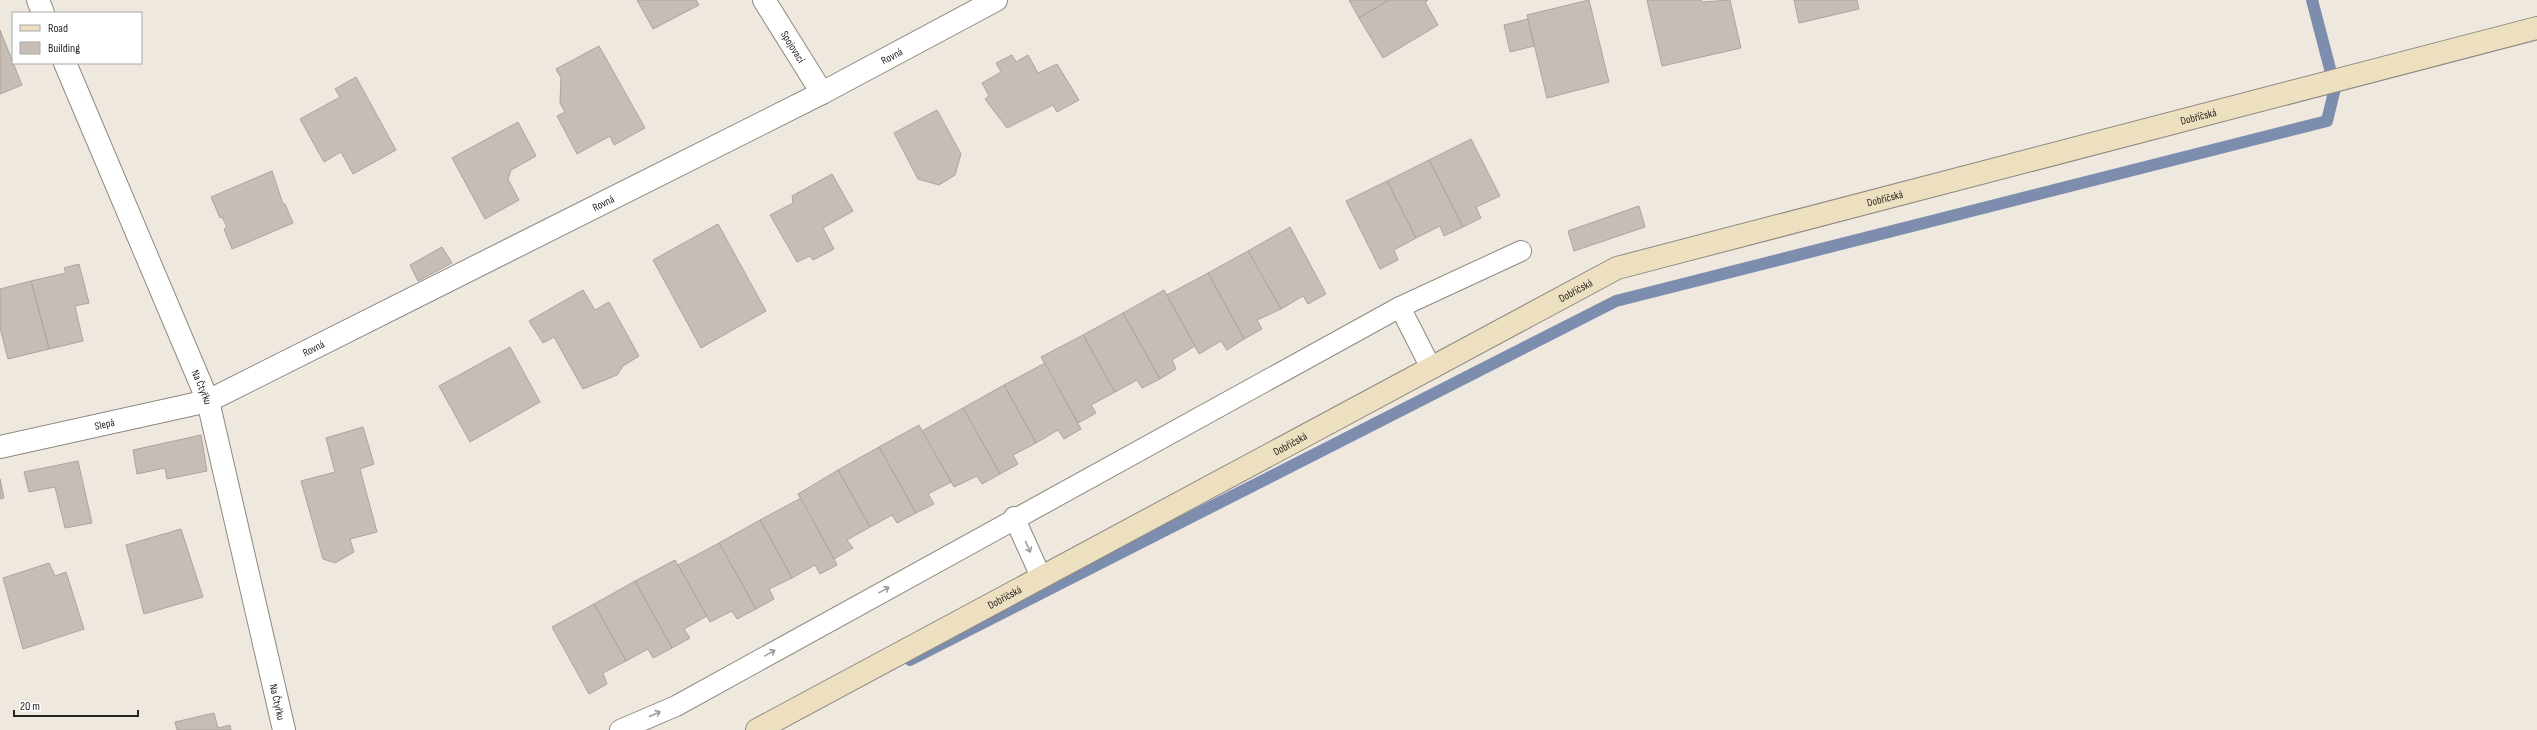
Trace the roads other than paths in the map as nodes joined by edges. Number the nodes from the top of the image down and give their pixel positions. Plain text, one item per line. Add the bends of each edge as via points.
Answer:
1 (38, 0) edge
2 (764, 0) edge
3 (996, 0) edge
4 (43, 12) edge
5 (2537, 28) edge
6 (64, 64) edge
7 (822, 92) junction
8 (1520, 251) dead end
9 (1400, 307) junction
10 (1431, 368) junction
11 (208, 401) junction
12 (0, 447) edge
13 (1014, 517) junction
14 (1042, 577) junction
15 (284, 730) edge
16 (620, 730) edge
17 (757, 730) edge

1 - 4 street
2 - 7 street, Spojovací
3 - 7 street, Rovná
5 - 10 street, Dobříčská via 1617,268
6 - 11 street, Na Čtyřku
7 - 11 street, Rovná
8 - 9 lane
9 - 10 lane
9 - 13 lane
10 - 14 street, Dobříčská
11 - 12 street, Slepá
11 - 15 street, Na Čtyřku
13 -> 14 lane
16 -> 13 lane via 676,706
14 - 17 street, Dobříčská

